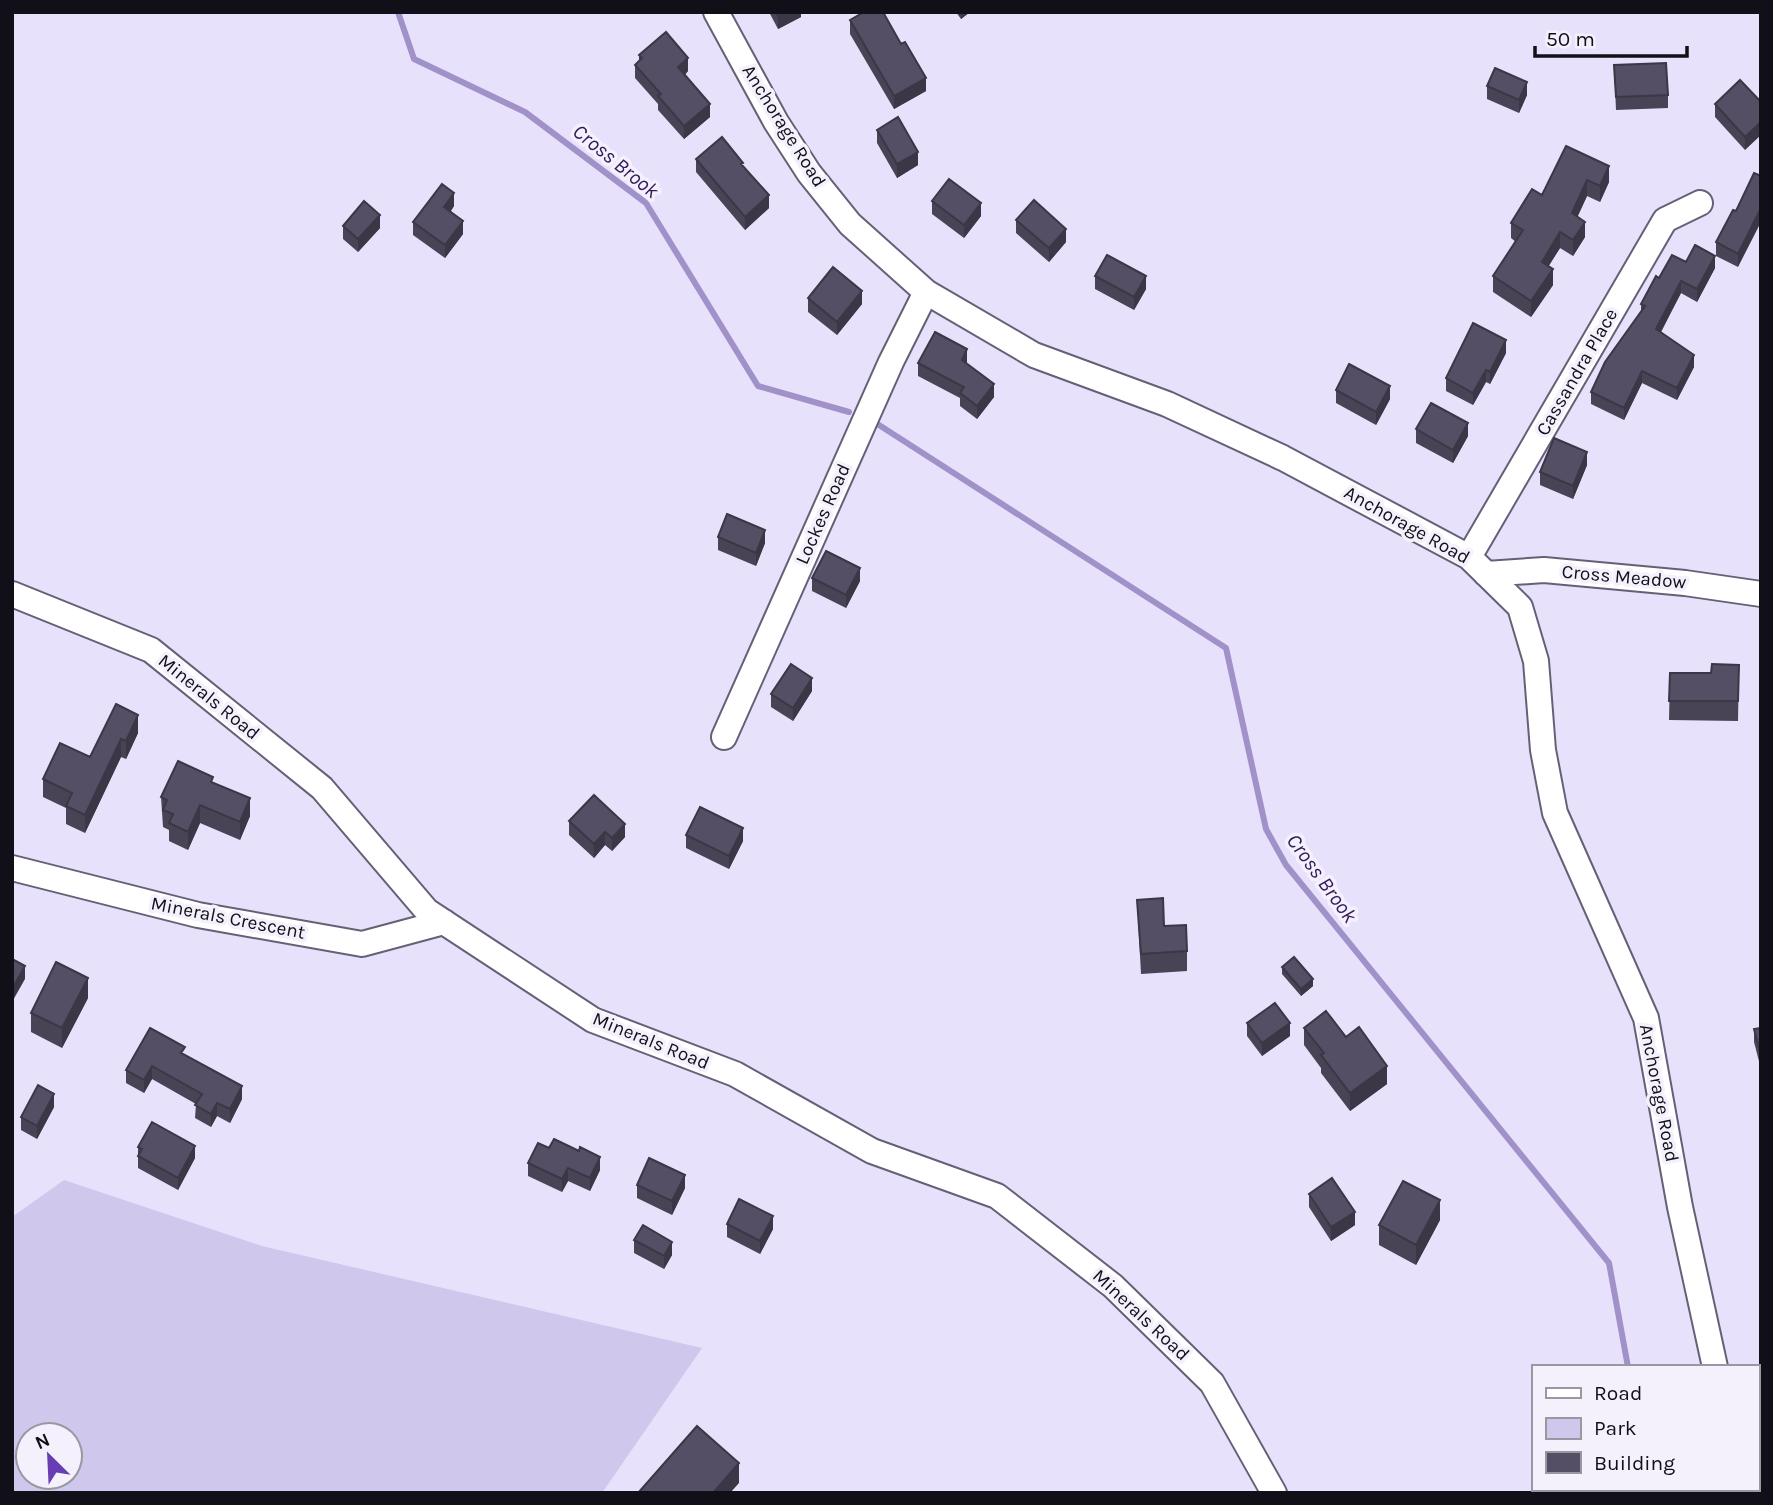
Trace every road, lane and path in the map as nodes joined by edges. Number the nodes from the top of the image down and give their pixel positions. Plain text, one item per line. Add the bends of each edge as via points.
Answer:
1 (716, 12) edge
2 (1700, 203) dead end
3 (926, 292) junction
4 (1477, 565) junction
5 (12, 594) edge
6 (1761, 594) edge
7 (723, 737) dead end
8 (12, 867) edge
9 (444, 922) junction
10 (1715, 1365) edge
11 (1274, 1493) edge

1 - 3 street, Anchorage Road via 809,173 850,224
2 - 4 street, Cassandra Place via 1665,220
3 - 4 street, Anchorage Road via 1034,355 1178,409 1283,458
3 - 7 street, Lockes Road
4 - 6 street, Cross Meadow
4 - 10 street, Anchorage Road via 1520,607 1536,661 1543,750 1555,813 1646,1018
5 - 9 street, Minerals Road via 151,650 322,788 427,911
8 - 9 street, Minerals Crescent via 198,915 362,944
9 - 11 street, Minerals Road via 593,1020 735,1074 872,1151 997,1196 1112,1286 1213,1383

